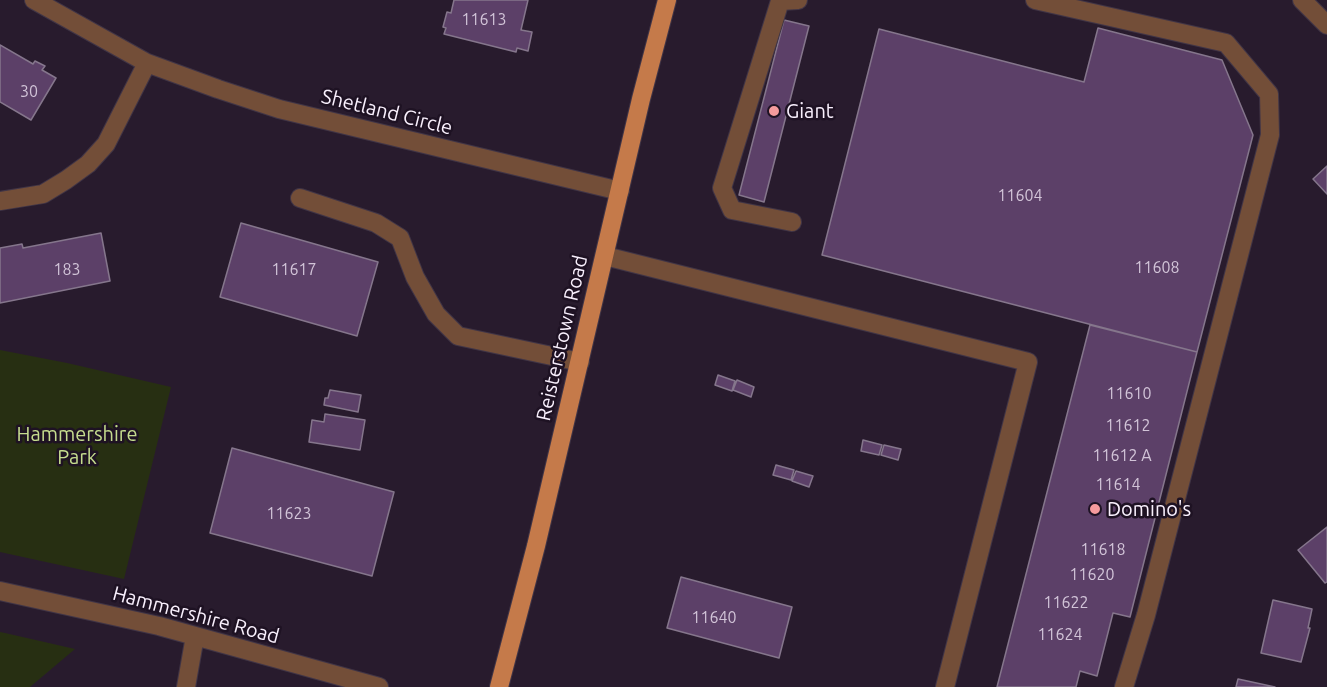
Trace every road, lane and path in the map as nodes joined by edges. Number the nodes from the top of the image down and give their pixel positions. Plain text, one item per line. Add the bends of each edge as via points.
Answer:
1 (34, 0) edge
2 (667, 0) edge
3 (798, 0) edge
4 (1035, 0) edge
5 (1302, 0) edge
6 (1327, 25) edge
7 (147, 63) junction
8 (620, 191) junction
9 (300, 198) dead end
10 (0, 201) edge
11 (792, 222) dead end
12 (605, 256) junction
13 (580, 362) junction
14 (0, 591) edge
15 (195, 636) junction
16 (342, 682) edge
17 (186, 687) edge
18 (379, 687) edge
19 (500, 687) edge
20 (945, 687) edge
21 (1124, 687) edge

1 - 7 street, Shetland Circle
2 - 8 main road, Reisterstown Road
3 - 11 street via 780,1 722,188 732,210
4 - 21 street via 1226,43 1269,94 1270,135
5 - 6 street
7 - 8 street, Shetland Circle via 279,109
7 - 10 street via 106,144 88,164 43,194
8 - 12 main road, Reisterstown Road
9 - 13 street via 376,223 400,238 415,277 436,314 458,336
12 - 13 main road, Reisterstown Road
12 - 20 street via 1028,362
13 - 19 main road, Reisterstown Road
14 - 15 street, Hammershire Road
15 - 16 street, Hammershire Road
15 - 17 street
16 - 18 street, Hammershire Road

